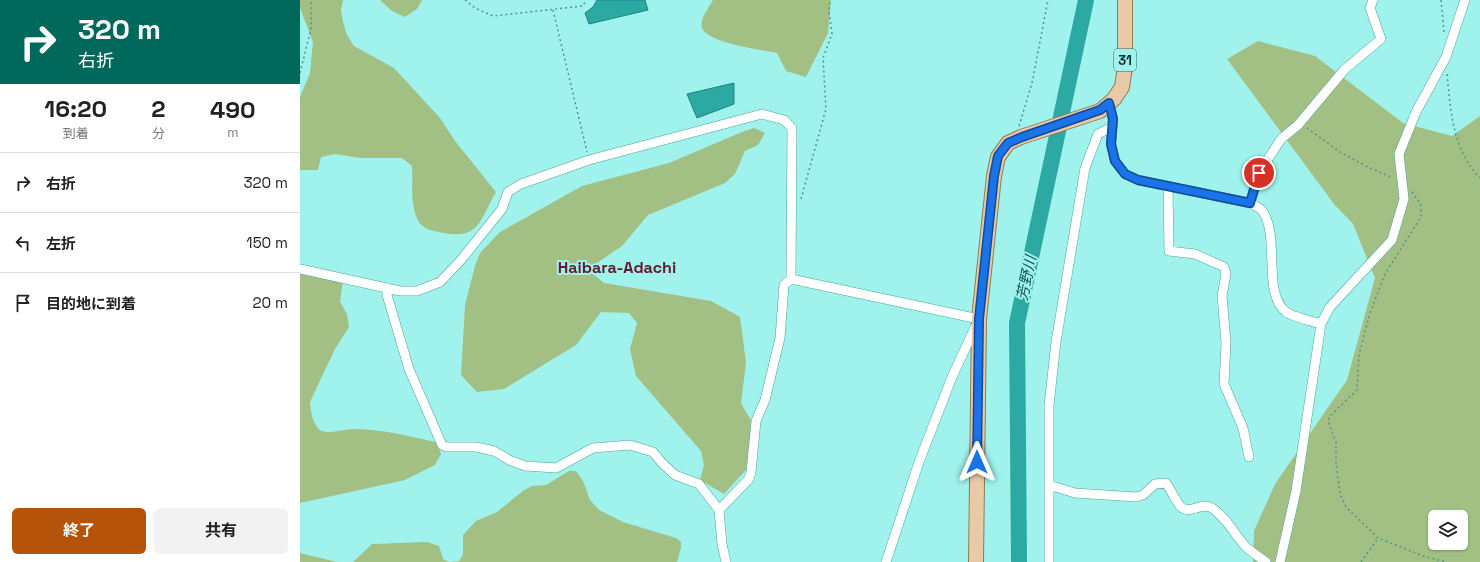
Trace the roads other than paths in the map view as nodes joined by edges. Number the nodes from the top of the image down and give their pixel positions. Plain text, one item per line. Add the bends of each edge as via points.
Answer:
1 (1125, 0) edge
2 (1373, 0) edge
3 (1465, 0) edge
4 (1104, 107) junction
5 (1112, 127) junction
6 (1168, 186) junction
7 (1250, 203) junction
8 (300, 269) edge
9 (791, 279) junction
10 (388, 288) junction
11 (979, 319) junction
12 (1321, 324) junction
13 (1249, 457) dead end
14 (1049, 485) junction
15 (719, 510) junction
16 (726, 562) edge
17 (886, 562) edge
18 (976, 562) edge
19 (1049, 562) edge
20 (1266, 562) edge
21 (1280, 562) edge

1 - 4 main road, 31 via 1125,67 1122,87 1114,99
2 - 7 street via 1370,8 1381,39 1345,70 1298,125 1281,139 1259,173
3 - 12 street via 1446,57 1416,112 1399,154 1404,199 1392,240 1330,307
4 - 5 street via 1113,119
4 - 11 main road via 1018,138 1008,143 998,156
5 - 6 street via 1111,144 1115,161 1125,174 1138,180
5 - 14 street via 1098,134 1085,168 1056,342 1049,405
6 - 7 street
6 - 13 street via 1169,251 1195,254 1224,267 1224,384 1243,428
7 - 12 street via 1263,211 1269,228 1274,289 1278,303 1287,312
8 - 10 street
9 - 10 street via 792,128 784,120 762,114 589,160 521,184 508,192 502,209 440,282 417,291
9 - 11 street
9 - 15 street via 784,285 780,338 765,400 756,421 749,479
10 - 15 street via 387,295 409,369 442,445 476,447 494,451 525,466 556,468 593,448 630,445 653,452 675,475 699,484
11 - 17 street via 952,376 919,462
11 - 18 main road
12 - 21 street via 1296,491
14 - 19 street
14 - 20 street via 1075,492 1136,497 1143,495 1155,484 1166,483 1180,507 1192,510 1202,505 1210,506 1226,520 1246,547
15 - 16 street

